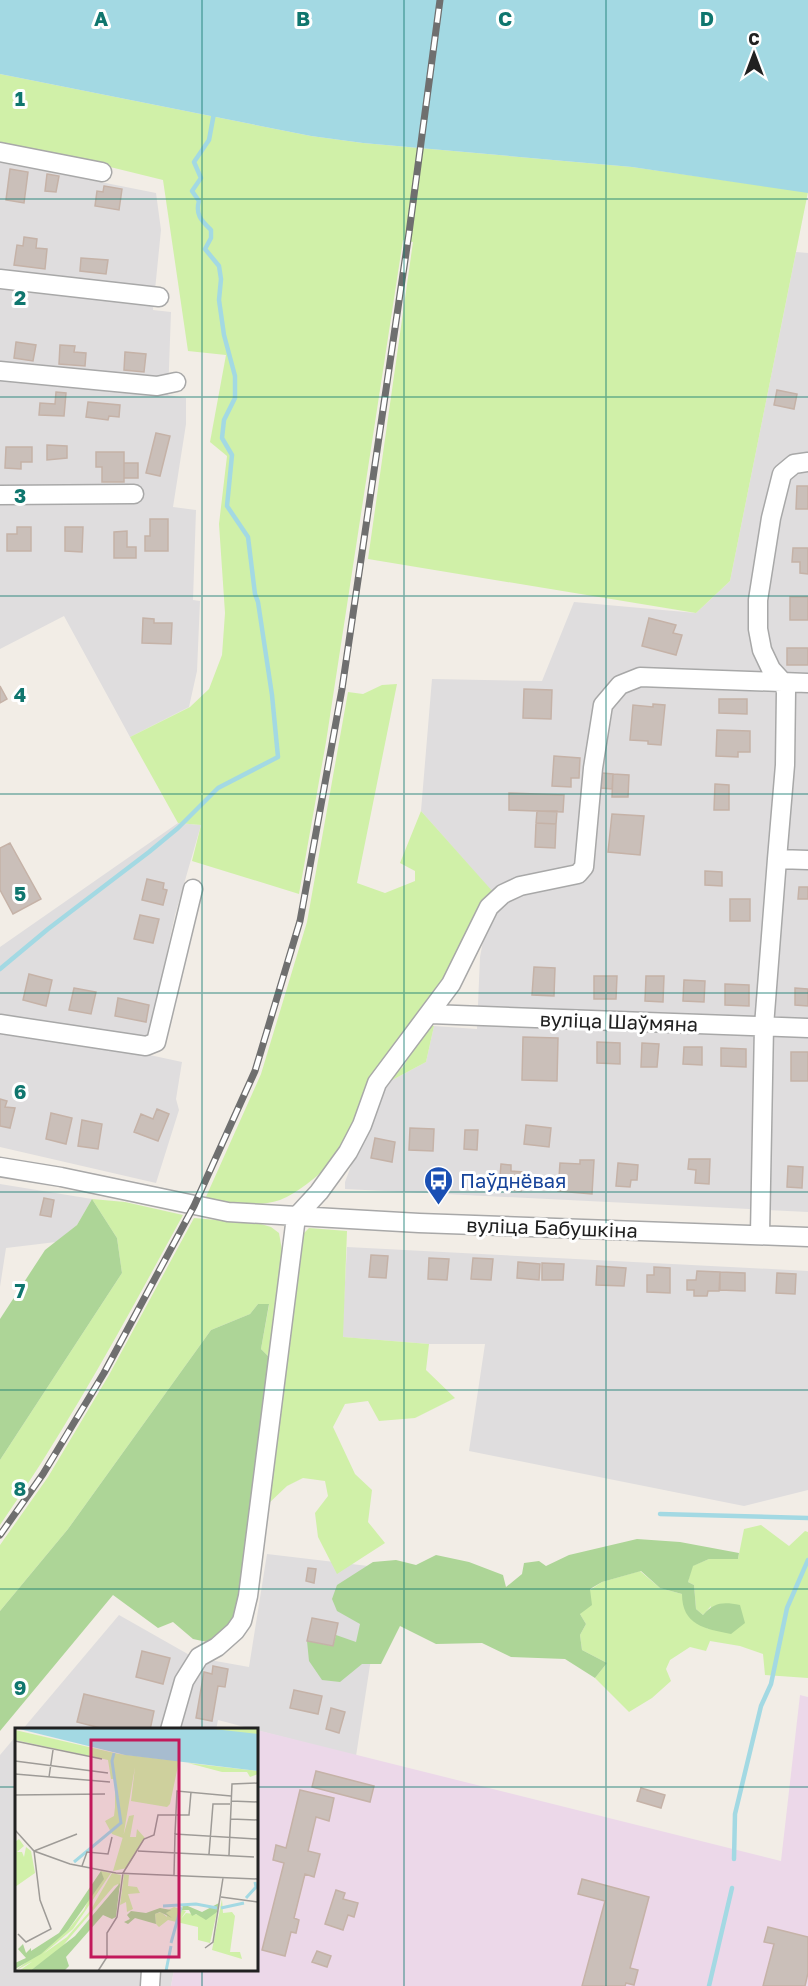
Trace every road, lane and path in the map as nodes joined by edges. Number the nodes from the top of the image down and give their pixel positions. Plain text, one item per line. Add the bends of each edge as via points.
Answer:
1 (0, 152) edge
2 (102, 172) dead end
3 (0, 279) edge
4 (159, 297) dead end
5 (0, 371) edge
6 (176, 382) dead end
7 (808, 462) edge
8 (134, 494) dead end
9 (0, 495) edge
10 (782, 681) junction
11 (808, 682) edge
12 (777, 859) junction
13 (808, 860) edge
14 (193, 889) dead end
15 (430, 1014) junction
16 (0, 1024) edge
17 (764, 1026) junction
18 (808, 1028) edge
19 (0, 1167) edge
20 (296, 1217) junction
21 (760, 1234) junction
22 (808, 1236) edge
23 (171, 1728) edge
24 (151, 1971) edge
25 (150, 1986) edge

1 - 2 street
3 - 4 street
5 - 6 street via 157,386
7 - 10 street via 794,464 782,474 758,600 762,650
8 - 9 street
10 - 11 street
10 - 12 street via 786,691 785,765
10 - 15 street via 640,676 620,686 603,705 584,867 578,874 520,886 489,907 451,984
12 - 13 street
12 - 17 street
14 - 16 street via 156,1042 146,1046
15 - 17 street, вуліца Шаўмяна
15 - 20 street via 377,1083 348,1152
17 - 18 street, вуліца Шаўмяна
17 - 21 street
19 - 20 street, вуліца Бабушкіна via 228,1212
20 - 21 street, вуліца Бабушкіна
20 - 23 street via 242,1621 217,1647 199,1657 184,1681
21 - 22 street, вуліца Бабушкіна
24 - 25 street

